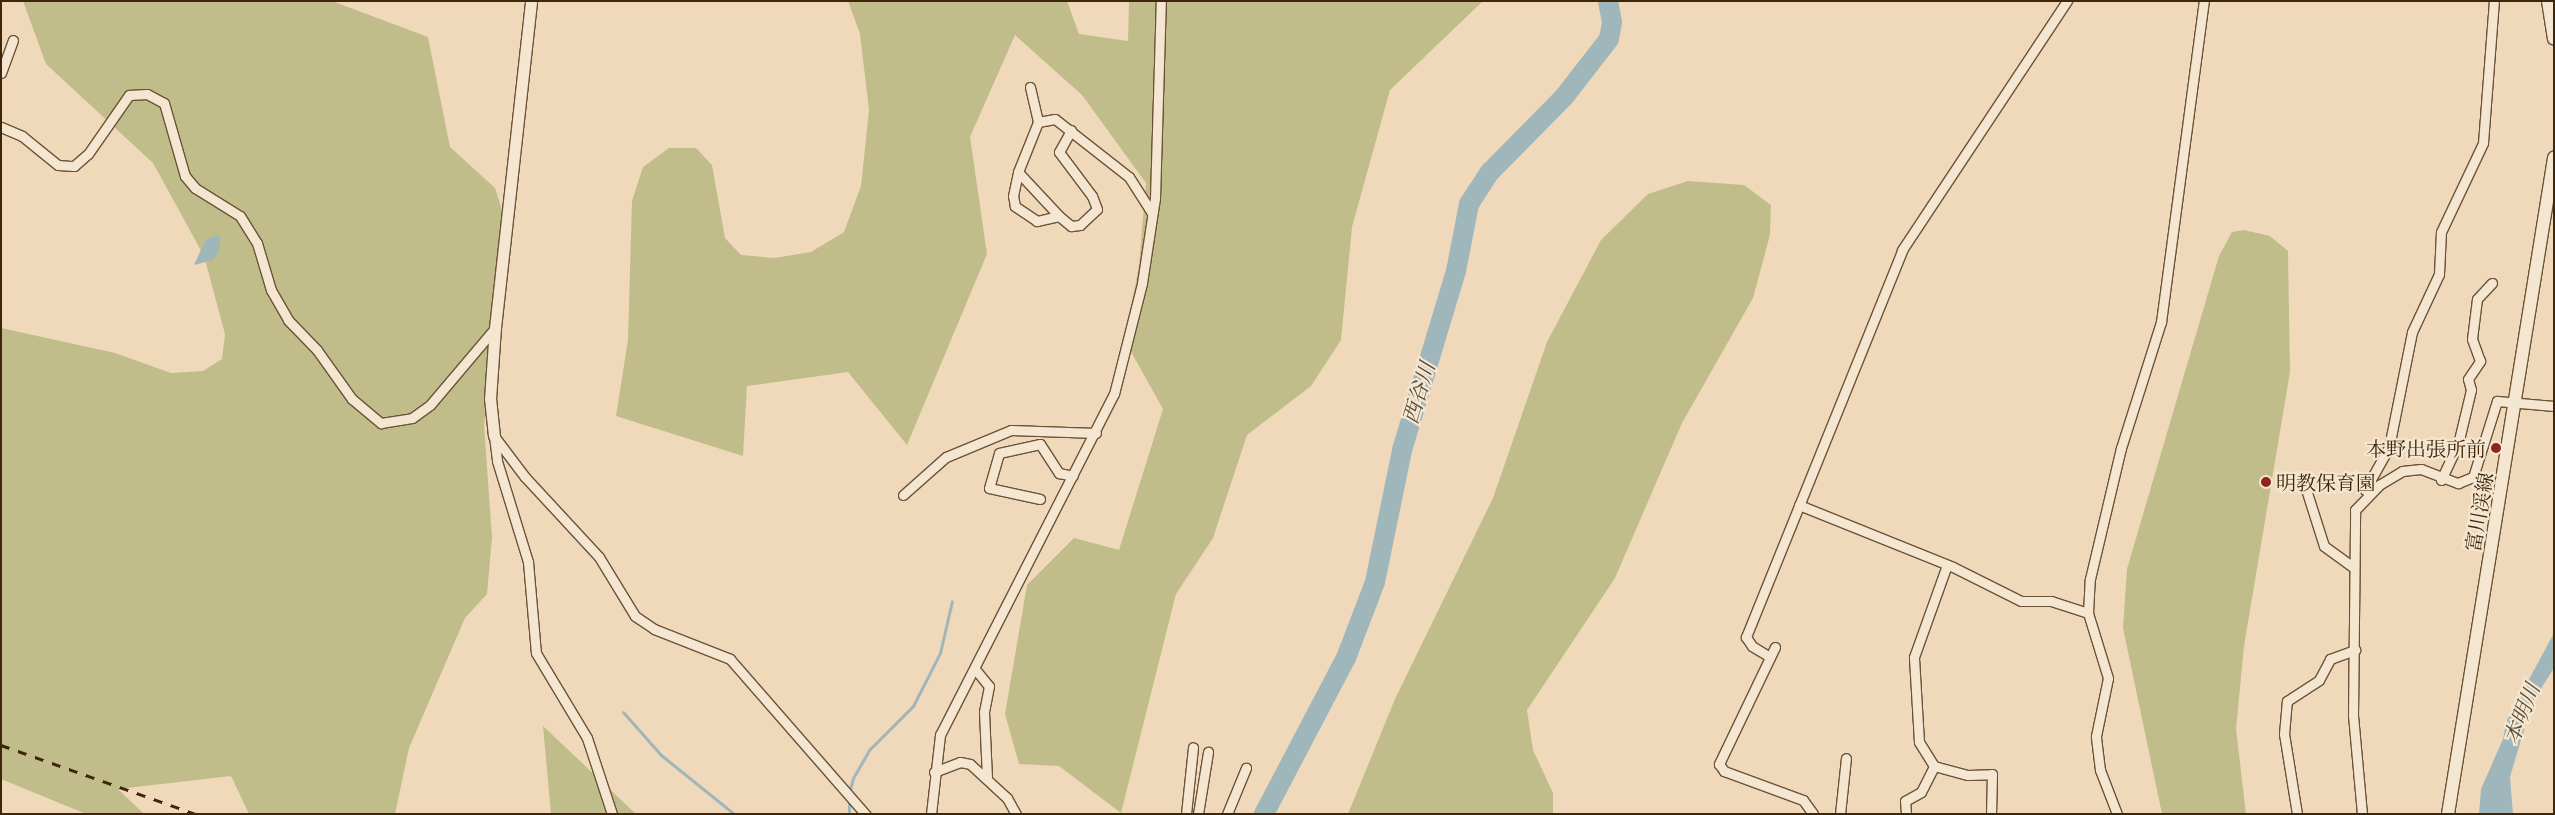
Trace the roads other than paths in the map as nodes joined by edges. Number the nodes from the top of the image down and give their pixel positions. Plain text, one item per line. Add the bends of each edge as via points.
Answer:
1 (531, 1) edge
2 (1161, 1) edge
3 (2067, 1) edge
4 (2204, 1) edge
5 (2494, 1) edge
6 (2548, 1) edge
7 (2554, 39) edge
8 (13, 40) dead end
9 (1, 73) edge
10 (1030, 87) dead end
11 (1038, 122) junction
12 (1, 127) edge
13 (1071, 130) junction
14 (2554, 158) edge
15 (1014, 179) junction
16 (1152, 213) junction
17 (1059, 216) junction
18 (2492, 283) dead end
19 (496, 328) junction
20 (2517, 401) junction
21 (2554, 406) edge
22 (1096, 433) junction
23 (494, 436) junction
24 (1073, 476) junction
25 (2441, 480) junction
26 (2304, 483) dead end
27 (903, 495) dead end
28 (1040, 499) dead end
29 (1799, 505) junction
30 (2355, 510) junction
31 (1947, 565) junction
32 (2352, 566) junction
33 (2088, 613) junction
34 (1775, 647) dead end
35 (2355, 650) junction
36 (1770, 657) junction
37 (975, 669) junction
38 (1193, 747) dead end
39 (1208, 752) dead end
40 (1846, 758) dead end
41 (1934, 766) junction
42 (1246, 768) dead end
43 (934, 772) junction
44 (987, 778) junction
45 (612, 814) edge
46 (865, 814) edge
47 (931, 814) edge
48 (1016, 814) edge
49 (1186, 814) edge
50 (1198, 814) edge
51 (1227, 814) edge
52 (1813, 814) edge
53 (1840, 814) edge
54 (1906, 814) edge
55 (1991, 814) edge
56 (2117, 814) edge
57 (2297, 814) edge
58 (2362, 814) edge
59 (2448, 814) edge

1 - 19 street
2 - 16 street via 1158,159
3 - 29 street via 1902,250
4 - 33 street via 2201,52 2161,322 2101,520
5 - 30 street via 2483,143 2441,232 2439,274 2412,332 2389,447
6 - 7 main road
8 - 9 street
10 - 11 street
11 - 13 street via 1055,119
11 - 15 street
12 - 19 street via 22,136 58,165 74,166 88,154 129,95 147,94 164,103 185,176 195,188 240,216 257,243 271,290 288,320 362,410 380,423 412,418 430,405
13 - 16 street via 1129,177
13 - 17 street via 1059,152 1092,196 1097,210 1080,225 1071,226
14 - 20 main road, 富川渓線
15 - 17 street
15 - 17 street via 1015,206 1027,216 1037,221
16 - 22 street via 1142,283 1114,394
18 - 25 street via 2477,300 2472,339 2480,361 2468,378 2471,390 2458,444 2442,470
19 - 23 street via 490,399
20 - 21 street
20 - 25 street via 2496,401 2473,477 2458,483
20 - 59 main road, 富川渓線
22 - 24 street
22 - 27 street via 1011,430 946,456
23 - 45 street via 497,461 528,562 536,653 544,674 587,738
23 - 46 street via 525,477 599,557 635,616 654,629 730,659
24 - 28 street via 1059,473 1040,444 999,453 989,488
24 - 37 street
25 - 30 street via 2421,469 2402,471 2379,484
26 - 32 street via 2324,546
29 - 31 street
29 - 36 street via 1746,637 1752,646
30 - 32 street
31 - 33 street via 2022,601 2051,601
31 - 41 street via 1914,657 1919,742
32 - 35 street
33 - 56 street via 2108,678 2096,736 2100,770
34 - 36 street
35 - 57 street via 2330,659 2320,680 2287,701 2284,734
35 - 58 street via 2353,716
36 - 52 street via 1719,764 1724,771 1803,800
37 - 43 street via 940,735
37 - 44 street via 989,686 984,712
38 - 49 street
39 - 50 street
40 - 53 street
41 - 54 street via 1921,792 1905,801
41 - 55 street via 1968,775 1992,774
42 - 51 street
43 - 44 street via 960,762
43 - 47 street
44 - 48 street

